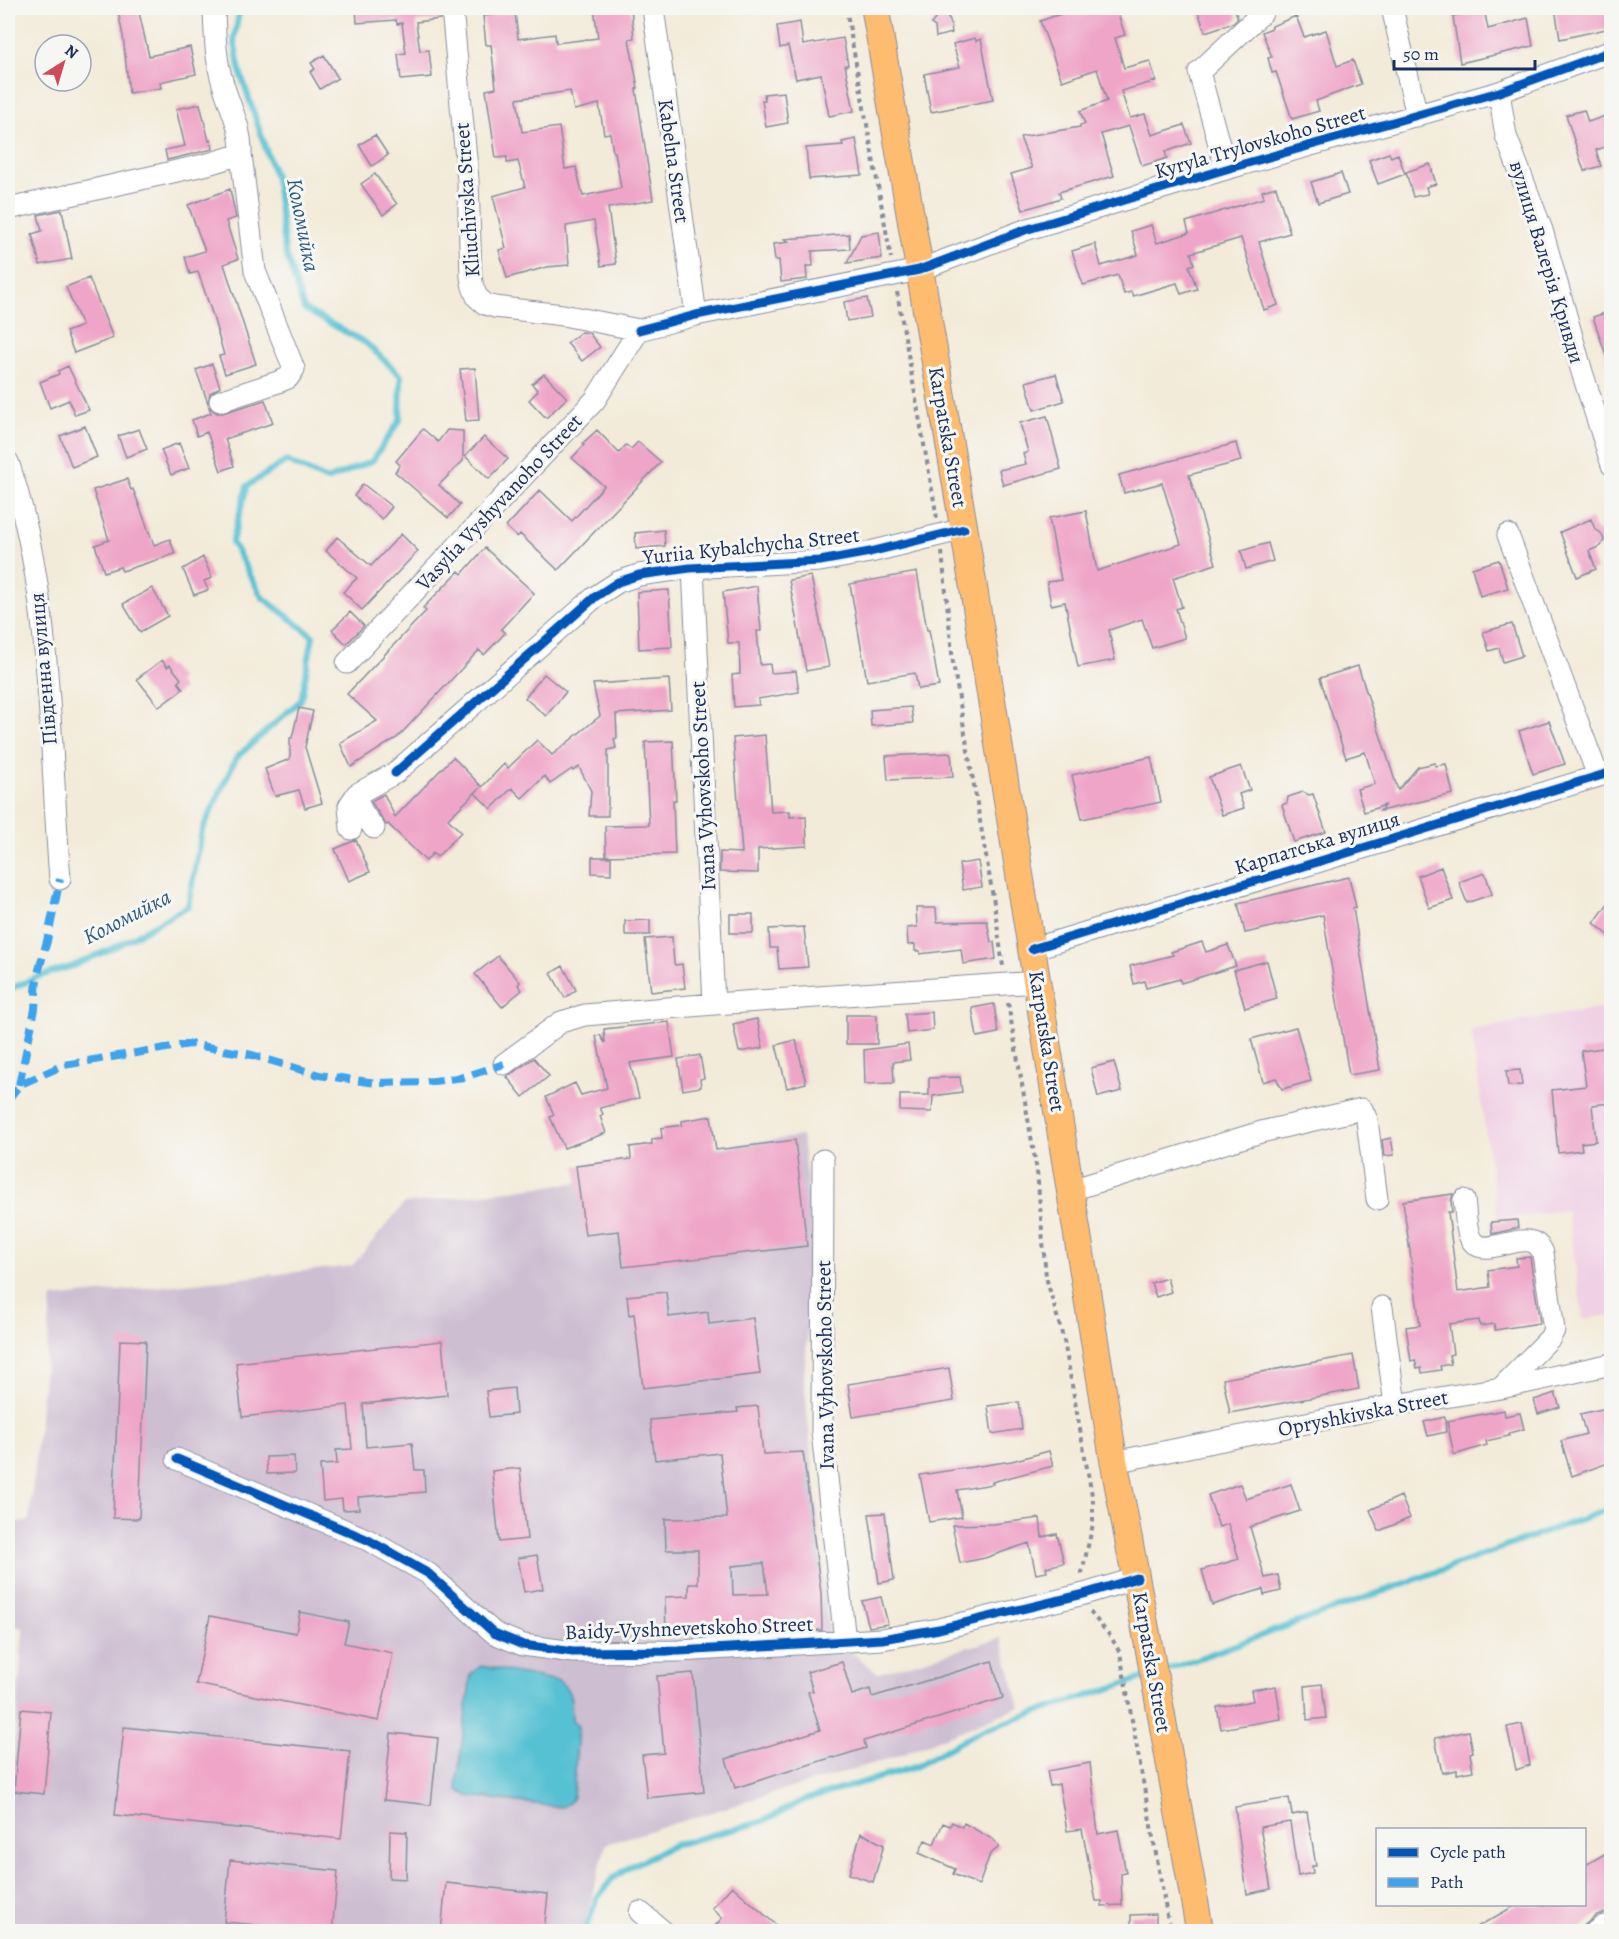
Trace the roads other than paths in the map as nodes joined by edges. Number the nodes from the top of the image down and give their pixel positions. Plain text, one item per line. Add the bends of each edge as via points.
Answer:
1 (214, 8) edge
2 (452, 8) edge
3 (653, 8) edge
4 (874, 8) edge
5 (1261, 8) edge
6 (1392, 8) edge
7 (1611, 51) edge
8 (1498, 92) junction
9 (1417, 116) junction
10 (241, 154) junction
11 (1226, 169) junction
12 (8, 209) edge
13 (907, 272) junction
14 (696, 315) junction
15 (639, 330) junction
16 (220, 401) dead end
17 (8, 462) edge
18 (1611, 465) edge
19 (952, 532) junction
20 (1508, 535) dead end
21 (693, 568) junction
22 (347, 663) dead end
23 (1606, 773) edge
24 (357, 794) junction
25 (374, 828) dead end
26 (351, 829) dead end
27 (60, 879) dead end
28 (1032, 949) junction
29 (1037, 982) junction
30 (714, 1004) junction
31 (504, 1064) dead end
32 (823, 1160) dead end
33 (1071, 1190) junction
34 (1377, 1199) dead end
35 (1464, 1200) dead end
36 (1382, 1307) dead end
37 (1611, 1364) edge
38 (1501, 1388) junction
39 (1395, 1405) junction
40 (177, 1459) dead end
41 (1114, 1462) junction
42 (1137, 1578) junction
43 (845, 1641) junction
44 (640, 1912) dead end
45 (664, 1932) edge
46 (1200, 1932) edge

1 - 10 street via 218,65 239,124
2 - 15 street, Kliuchivska Street via 475,292 485,304 495,308 563,315
3 - 14 street, Kabelna Street
4 - 13 main road, Karpatska Street
5 - 11 street via 1262,13 1199,72
6 - 9 street
7 - 8 street, Kyryla Trylovskoho Street
8 - 9 street, Kyryla Trylovskoho Street
8 - 18 street, вулиця Валерія Кривди via 1506,136 1542,230
9 - 11 street, Kyryla Trylovskoho Street
10 - 12 street
10 - 16 street via 255,271 294,369 288,378
11 - 13 street, Kyryla Trylovskoho Street via 1026,230
13 - 14 street, Kyryla Trylovskoho Street
13 - 19 main road, Karpatska Street
14 - 15 street, Kyryla Trylovskoho Street
15 - 22 street, Vasylia Vyshyvanoho Street via 595,400
17 - 27 street, Південна вулиця via 30,550 44,631
19 - 21 street, Yuriia Kybalchycha Street via 820,561
19 - 28 main road, Karpatska Street
20 - 23 street
21 - 24 street, Yuriia Kybalchycha Street via 628,578 609,587 396,773
21 - 30 street, Ivana Vyhovskoho Street
23 - 28 street
24 - 25 street via 361,810
24 - 26 street via 349,806
28 - 29 main road, Karpatska Street
29 - 30 street
29 - 33 main road, Karpatska Street
30 - 31 street via 585,1015 561,1022
32 - 43 street, Ivana Vyhovskoho Street via 822,1432
33 - 34 street via 1261,1132 1362,1109 1367,1120
33 - 41 main road, Karpatska Street
35 - 38 street via 1472,1242 1485,1247 1534,1242 1543,1253 1554,1330
36 - 39 street
37 - 38 street, Opryshkivska Street
38 - 39 street, Opryshkivska Street
39 - 41 street, Opryshkivska Street
40 - 43 street, Baidy-Vyshnevetskoho Street via 368,1540 429,1574 494,1633 523,1645 573,1653
41 - 42 main road, Karpatska Street
42 - 43 street, Baidy-Vyshnevetskoho Street via 939,1629
42 - 46 main road, Karpatska Street
44 - 45 street

